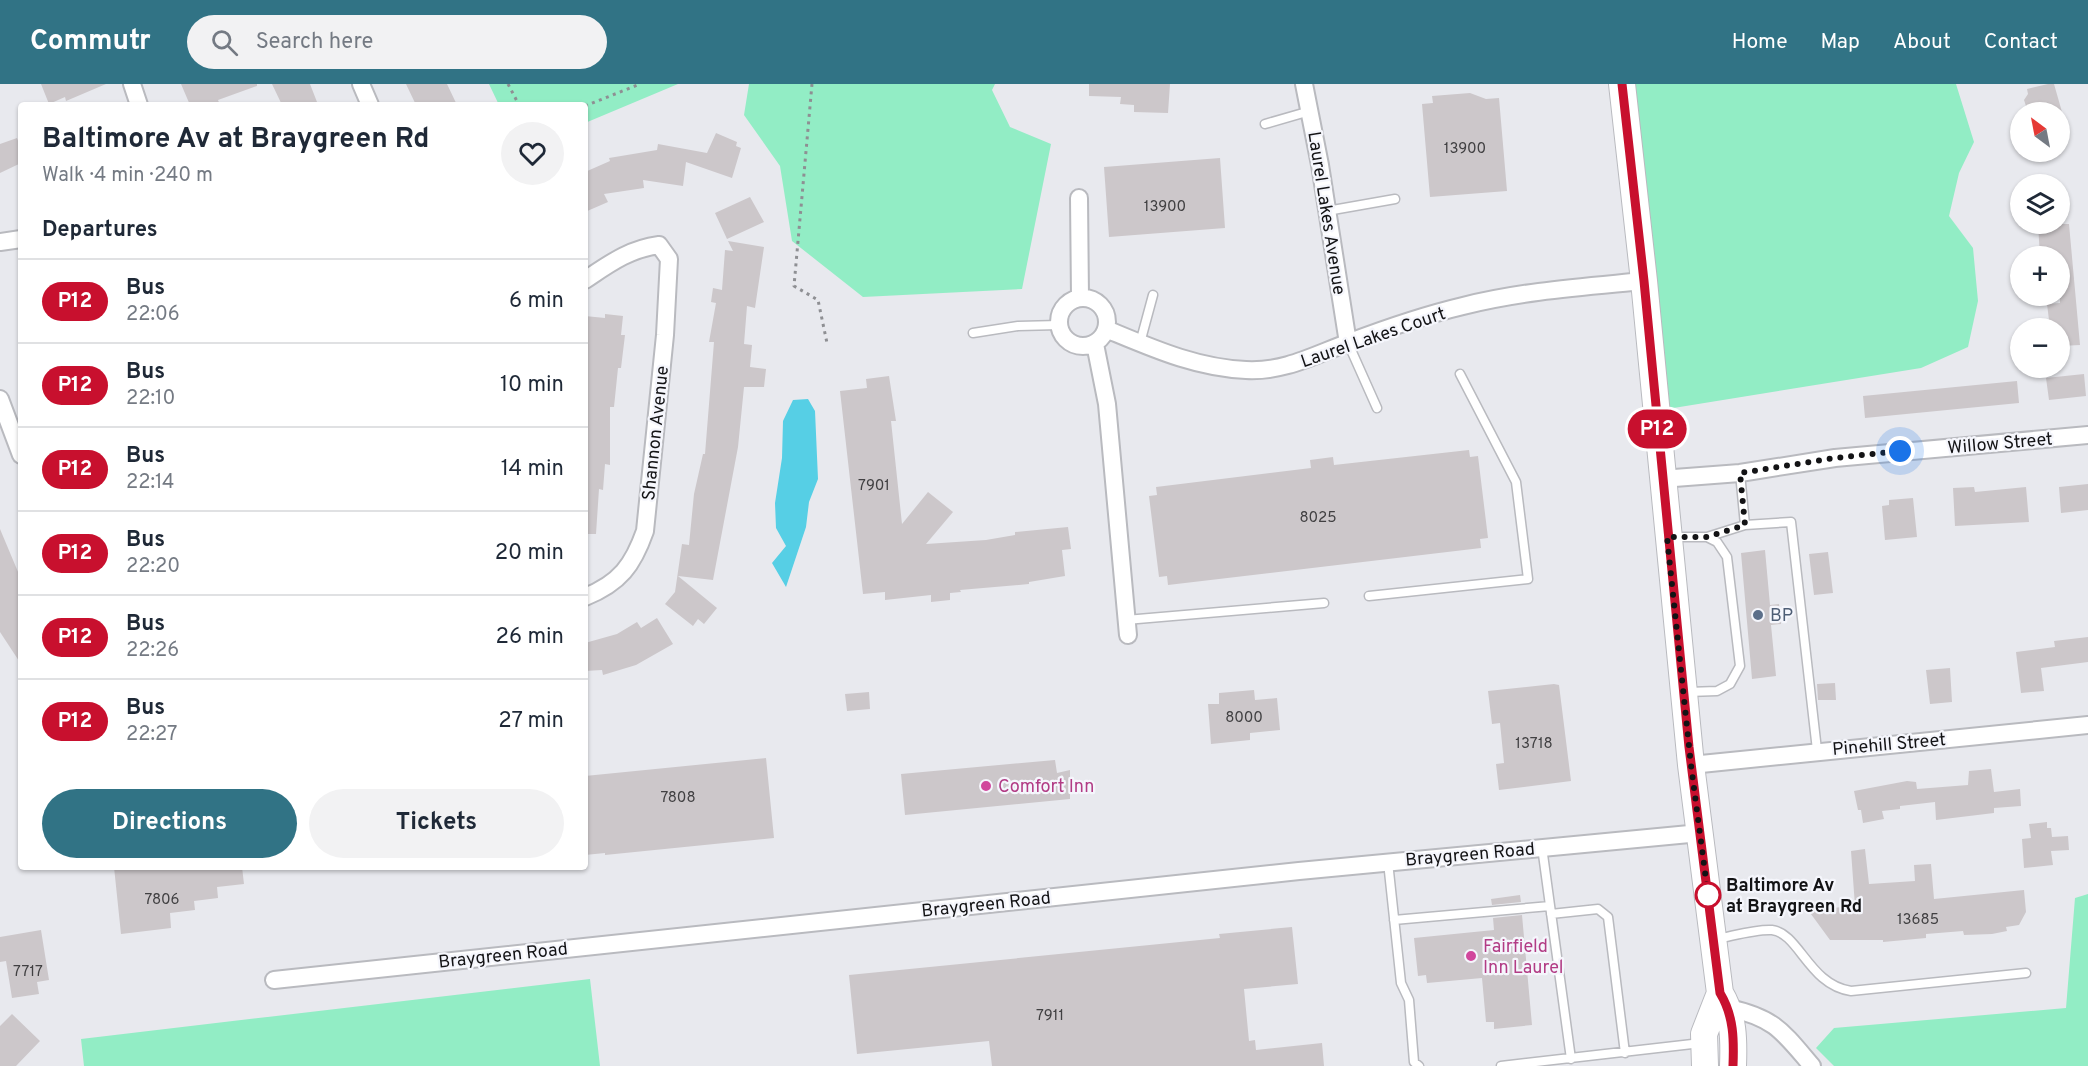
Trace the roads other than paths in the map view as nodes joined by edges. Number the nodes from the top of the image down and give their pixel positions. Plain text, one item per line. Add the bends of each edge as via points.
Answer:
1 (132, 84) edge
2 (362, 84) edge
3 (1304, 84) edge
4 (1622, 84) edge
5 (138, 102) edge
6 (369, 102) edge
7 (1311, 111) junction
8 (1265, 124) dead end
9 (1078, 198) dead end
10 (1395, 199) dead end
11 (1327, 211) junction
12 (18, 240) edge
13 (0, 242) edge
14 (588, 278) edge
15 (1644, 281) junction
16 (1153, 295) dead end
17 (1080, 298) junction
18 (1059, 325) junction
19 (1106, 329) junction
20 (973, 333) dead end
21 (1140, 343) junction
22 (1348, 343) junction
23 (1095, 344) junction
24 (1460, 374) dead end
25 (0, 399) edge
26 (1377, 408) dead end
27 (2088, 435) edge
28 (18, 446) edge
29 (1740, 473) junction
30 (1661, 479) junction
31 (1745, 525) junction
32 (1667, 537) junction
33 (1707, 537) junction
34 (588, 596) edge
35 (1369, 596) dead end
36 (1324, 603) dead end
37 (1127, 628) joint
38 (1683, 692) junction
39 (2088, 725) edge
40 (1817, 750) junction
41 (1691, 765) junction
42 (1700, 833) junction
43 (1542, 847) junction
44 (1388, 862) junction
45 (1551, 910) junction
46 (1394, 920) junction
47 (1713, 940) junction
48 (2026, 973) dead end
49 (274, 980) dead end
50 (1724, 1001) junction
51 (1625, 1053) junction
52 (1705, 1054) edge
53 (1571, 1059) junction
54 (1419, 1066) edge
55 (1501, 1066) edge
56 (1733, 1066) edge
57 (1812, 1066) edge

1 - 5 street
2 - 6 street
3 - 7 street, Laurel Lakes Avenue
4 - 15 main road
7 - 8 lane
7 - 11 street, Laurel Lakes Avenue
9 - 17 street
10 - 11 lane
11 - 22 street, Laurel Lakes Avenue
12 - 13 street
14 - 34 street, Shannon Avenue via 627,253 658,245 669,259 645,531 625,572
15 - 22 street, Laurel Lakes Court via 1520,293 1463,306
15 - 30 main road
16 - 21 lane
17 - 18 street via 1064,307
17 - 19 street via 1090,299 1105,311
18 - 20 lane
18 - 23 street via 1067,341 1085,347
19 - 21 street, Laurel Lakes Court
19 - 23 street
21 - 22 street, Laurel Lakes Court via 1195,363 1246,370 1291,366
22 - 26 lane
23 - 37 street via 1107,404
24 - 35 lane via 1516,482 1528,579
25 - 28 street
27 - 29 street, Willow Street via 1835,458
29 - 30 street, Willow Street
29 - 31 lane
30 - 32 main road
31 - 33 lane
31 - 40 lane via 1791,522
32 - 33 lane
32 - 38 main road
33 - 38 lane via 1717,542 1727,558 1740,666 1730,684 1717,691
36 - 37 lane
38 - 41 main road
39 - 40 street, Pinehill Street
40 - 41 street, Pinehill Street
41 - 42 main road
42 - 43 street, Braygreen Road
42 - 47 main road
43 - 44 street, Braygreen Road
43 - 45 lane
44 - 46 lane
44 - 49 street, Braygreen Road
45 - 46 lane via 1484,910
45 - 51 lane via 1598,909 1608,917
45 - 53 lane
46 - 54 lane via 1401,983 1409,1000 1414,1062
47 - 48 lane via 1772,930 1784,934 1818,976 1836,989 1851,991
47 - 50 main road
50 - 52 main road via 1704,1034
50 - 56 main road via 1734,1042
50 - 57 street via 1779,1027
51 - 52 lane
51 - 53 lane
53 - 55 lane

